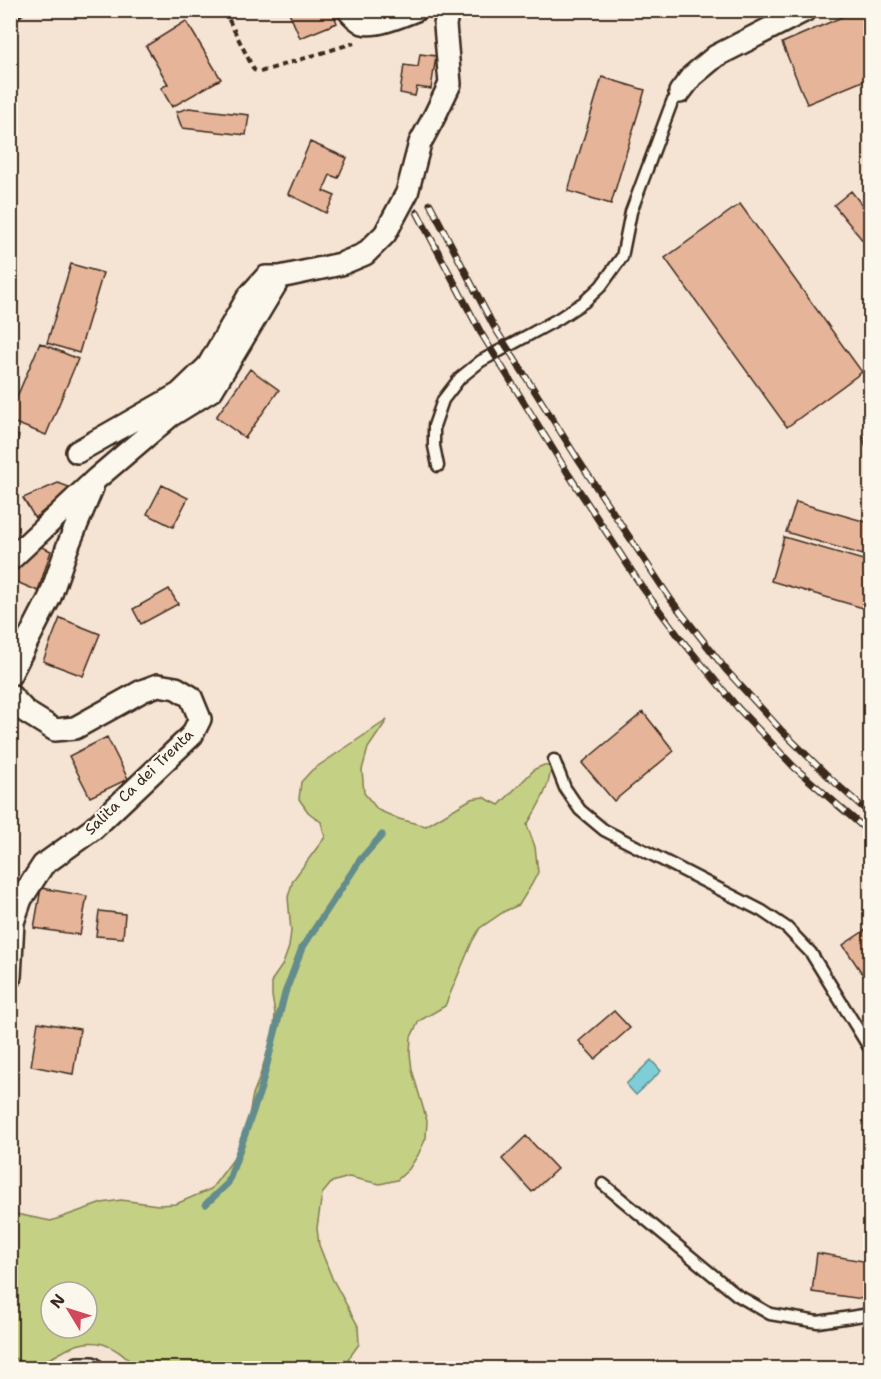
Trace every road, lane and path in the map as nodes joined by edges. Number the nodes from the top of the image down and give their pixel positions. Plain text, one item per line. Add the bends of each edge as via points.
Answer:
1 (26, 10) edge
2 (224, 10) edge
3 (348, 10) edge
4 (416, 10) edge
5 (448, 10) edge
6 (806, 10) edge
7 (10, 24) edge
8 (364, 40) dead end
9 (680, 92) joint
10 (280, 277) junction
11 (77, 452) dead end
12 (438, 466) dead end
13 (96, 479) junction
14 (10, 560) edge
15 (10, 675) edge
16 (10, 695) edge
17 (554, 760) dead end
18 (10, 977) edge
19 (870, 1049) edge
20 (603, 1184) dead end
21 (870, 1314) edge
22 (78, 1368) edge
23 (92, 1368) edge

1 - 7 path
2 - 8 path via 254,70 260,72
3 - 4 street via 358,20 373,24
5 - 10 street via 445,25 450,84 420,143 406,193 385,234 365,254 341,264
6 - 9 street via 716,56
9 - 12 lane via 672,102 631,212 622,257 584,302 481,361 460,378 443,400 434,426
10 - 11 street via 266,277 248,297 208,366 179,394
10 - 13 street via 212,390 170,416
13 - 14 street
13 - 15 street via 50,597
16 - 18 street, Salita Ca dei Trenta via 26,712 55,730 75,728 158,685 176,688 191,697 200,719 192,735 93,829 43,865 21,899 13,922
17 - 19 lane via 565,788 580,810 604,830 762,911 787,928 811,953
20 - 21 lane via 737,1295 770,1314 818,1322
22 - 23 street

